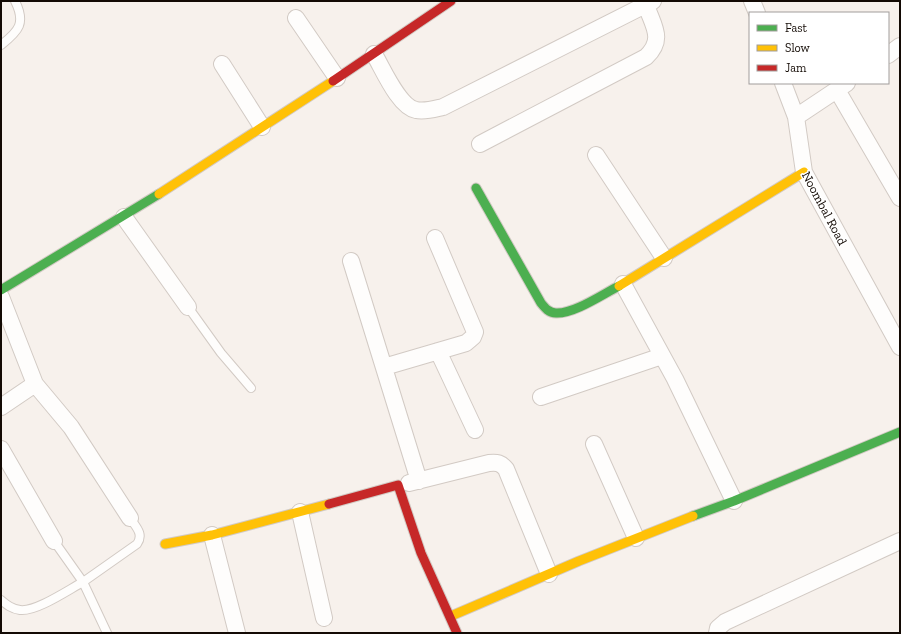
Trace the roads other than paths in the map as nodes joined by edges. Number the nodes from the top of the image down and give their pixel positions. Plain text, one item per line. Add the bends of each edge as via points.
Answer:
1 (14, 1) edge
2 (451, 1) edge
3 (752, 1) edge
4 (650, 3) edge
5 (756, 12) edge
6 (296, 18) dead end
7 (1, 45) edge
8 (900, 46) edge
9 (889, 53) edge
10 (374, 54) junction
11 (222, 64) dead end
12 (337, 78) junction
13 (783, 84) edge
14 (842, 86) edge
15 (796, 117) junction
16 (262, 127) junction
17 (480, 144) dead end
18 (596, 155) dead end
19 (804, 172) junction
20 (476, 188) dead end
21 (900, 198) edge
22 (124, 217) junction
23 (434, 238) dead end
24 (664, 258) junction
25 (351, 261) dead end
26 (623, 284) junction
27 (1, 290) edge
28 (1, 297) edge
29 (188, 307) joint
30 (900, 347) edge
31 (438, 351) junction
32 (662, 356) junction
33 (384, 367) junction
34 (35, 384) junction
35 (250, 388) dead end
36 (541, 397) dead end
37 (1, 407) edge
38 (475, 430) dead end
39 (900, 432) edge
40 (594, 444) dead end
41 (1, 449) edge
42 (419, 481) junction
43 (398, 485) junction
44 (734, 501) junction
45 (300, 512) junction
46 (130, 518) joint
47 (212, 535) junction
48 (636, 538) junction
49 (54, 541) joint
50 (900, 541) edge
51 (165, 544) dead end
52 (549, 574) junction
53 (83, 582) junction
54 (1, 600) edge
55 (451, 616) junction
56 (324, 618) dead end
57 (107, 633) edge
58 (237, 633) edge
59 (457, 633) edge
60 (717, 633) edge

1 - 7 lane via 19,10 20,24 15,34
2 - 10 street
3 - 5 street
4 - 10 street via 443,107 427,111 415,110 403,104
4 - 17 street via 657,42 654,50 646,57
6 - 12 street
8 - 9 street
10 - 12 street
11 - 16 street
12 - 16 street
13 - 15 street, Noombal Road
14 - 15 street
14 - 21 street
15 - 19 street, Noombal Road
16 - 22 street
18 - 24 street
19 - 24 street
19 - 30 street, Noombal Road
20 - 26 street via 547,310 555,313 567,312
22 - 27 street
22 - 29 street
23 - 31 street via 475,332 466,342
24 - 26 street
25 - 33 street
26 - 32 street
28 - 34 street
29 - 35 lane
31 - 33 street
31 - 38 street
32 - 36 street
32 - 44 street
33 - 42 street
34 - 37 street
34 - 46 street via 71,427
39 - 44 street
40 - 48 street
41 - 49 street
42 - 43 street
42 - 52 street via 498,462 506,469
43 - 45 street
43 - 55 street via 421,553
44 - 48 street
45 - 47 street
45 - 56 street
46 - 53 lane via 141,534 137,544
47 - 51 street
47 - 58 street
48 - 52 street
49 - 53 lane
50 - 60 street via 725,622 718,628
52 - 55 street
53 - 54 lane via 31,609 20,610 8,606
53 - 57 lane
55 - 59 street

